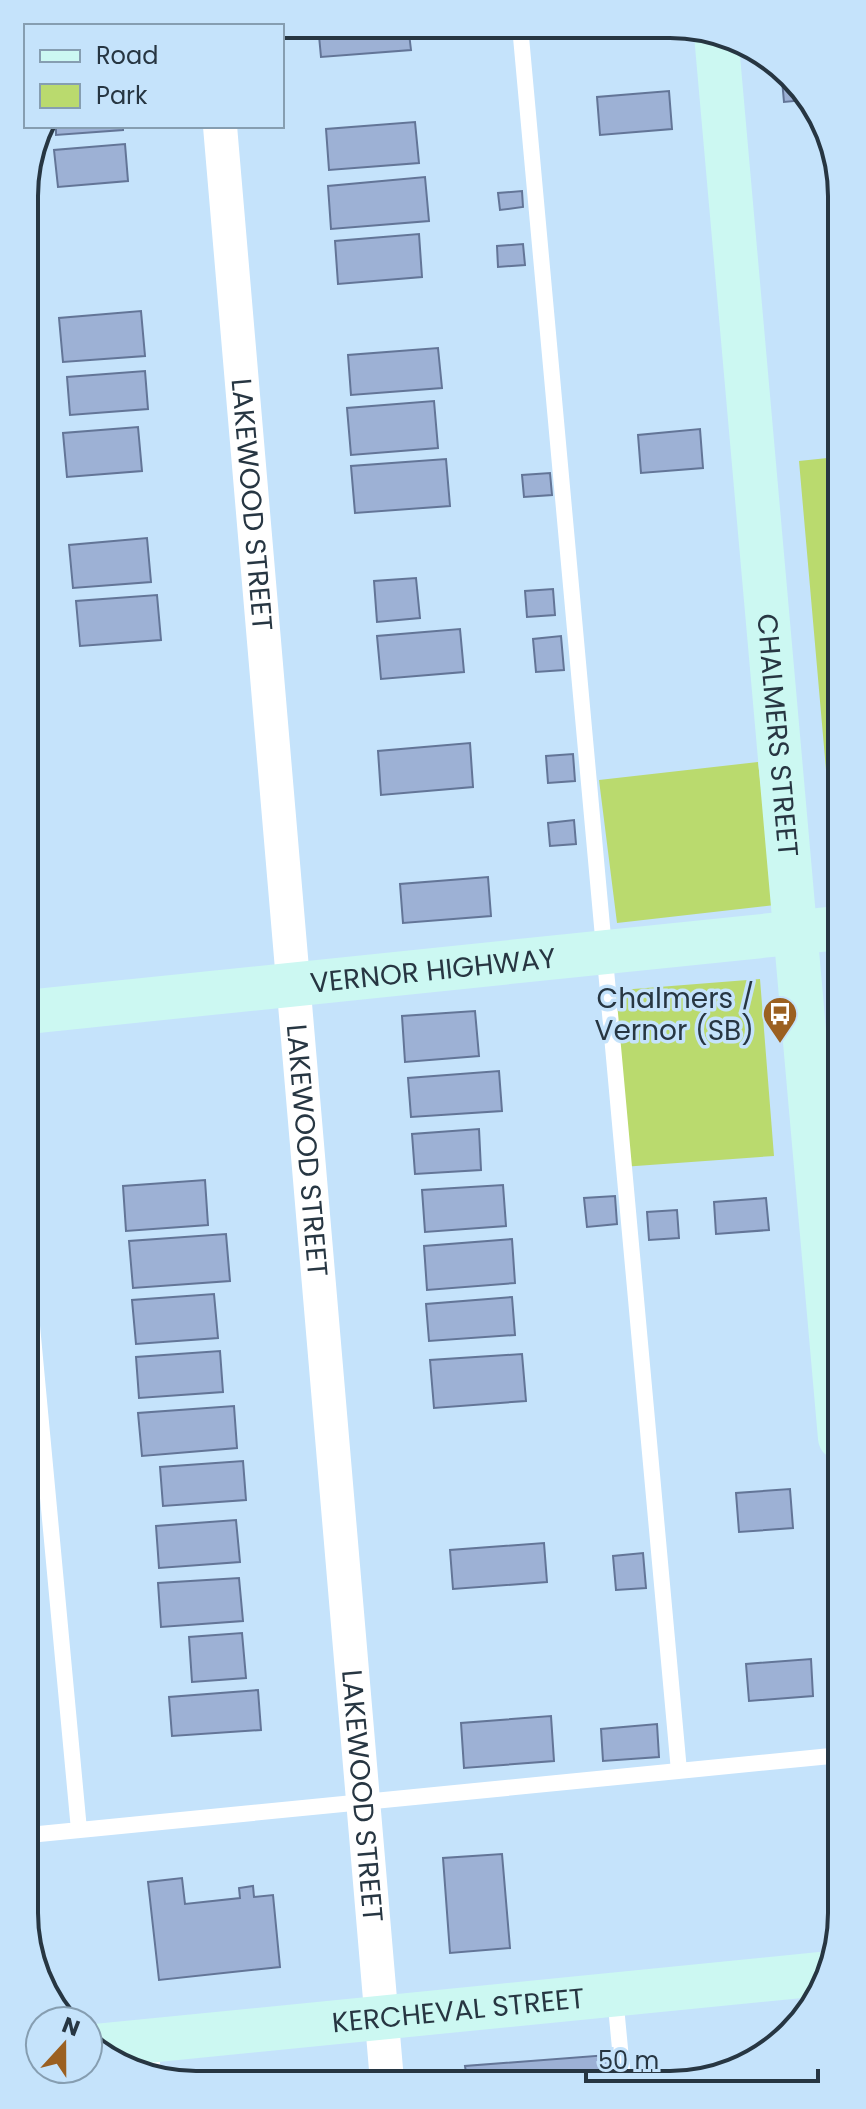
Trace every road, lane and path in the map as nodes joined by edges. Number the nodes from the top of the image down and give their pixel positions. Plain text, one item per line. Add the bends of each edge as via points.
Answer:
1 (521, 38) edge
2 (717, 45) edge
3 (220, 128) edge
4 (818, 930) edge
5 (604, 953) junction
6 (295, 984) junction
7 (38, 1011) edge
8 (828, 1161) edge
9 (38, 1390) edge
10 (828, 1756) edge
11 (679, 1771) junction
12 (363, 1802) junction
13 (79, 1830) junction
14 (38, 1834) edge
15 (815, 1975) edge
16 (615, 1994) junction
17 (382, 2018) junction
18 (121, 2052) edge
19 (151, 2059) edge
20 (386, 2071) edge
21 (622, 2071) edge

1 - 5 lane
2 - 4 street, CHALMERS STREET
3 - 6 street, LAKEWOOD STREET
4 - 5 street, VERNOR HIGHWAY
4 - 8 street, CHALMERS STREET
5 - 6 street, VERNOR HIGHWAY
5 - 11 lane
6 - 7 street, VERNOR HIGHWAY
6 - 12 street, LAKEWOOD STREET
9 - 13 lane
10 - 11 lane
11 - 12 lane
12 - 13 lane
12 - 17 street, LAKEWOOD STREET
13 - 14 lane
15 - 16 street, KERCHEVAL STREET
16 - 17 street, KERCHEVAL STREET
16 - 21 lane
17 - 19 street, KERCHEVAL STREET
17 - 20 street, LAKEWOOD STREET
18 - 19 street, KERCHEVAL STREET

